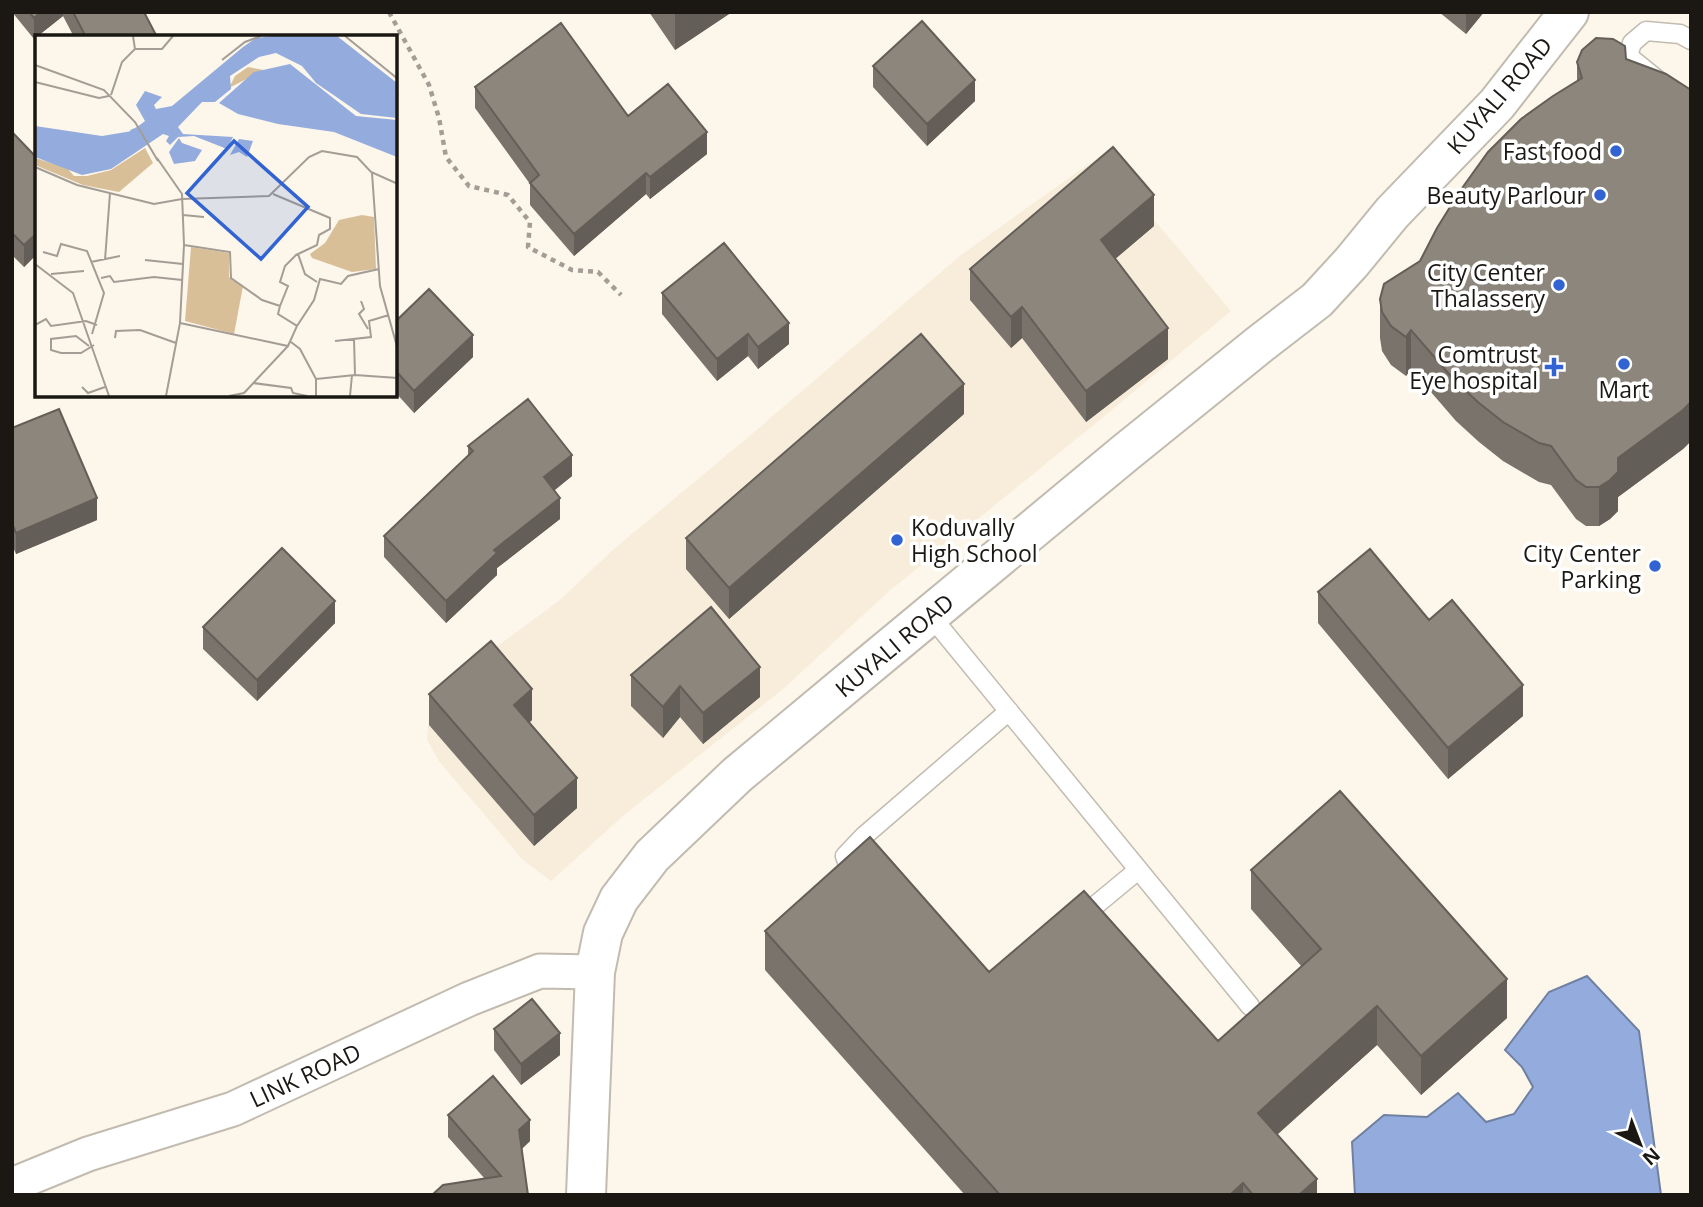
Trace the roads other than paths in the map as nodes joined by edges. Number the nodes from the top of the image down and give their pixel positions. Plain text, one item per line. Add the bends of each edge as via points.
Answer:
1 (1569, 12) edge
2 (1691, 40) edge
3 (1691, 107) edge
4 (930, 615) junction
5 (1009, 711) junction
6 (1138, 870) junction
7 (850, 871) edge
8 (1063, 932) edge
9 (595, 972) junction
10 (1250, 1006) dead end
11 (12, 1185) edge
12 (586, 1195) edge

1 - 4 main road, KUYALI ROAD via 1497,104 1392,213 1317,300
2 - 3 lane via 1680,34 1646,31 1632,43 1628,57
4 - 5 lane
4 - 9 main road, KUYALI ROAD via 737,775 652,856 619,899 603,933
5 - 6 lane
5 - 7 lane via 864,836 845,856
6 - 8 lane
6 - 10 lane
9 - 11 street, LINK ROAD via 540,971 469,999 233,1109 88,1154
9 - 12 main road, KUYALI ROAD

